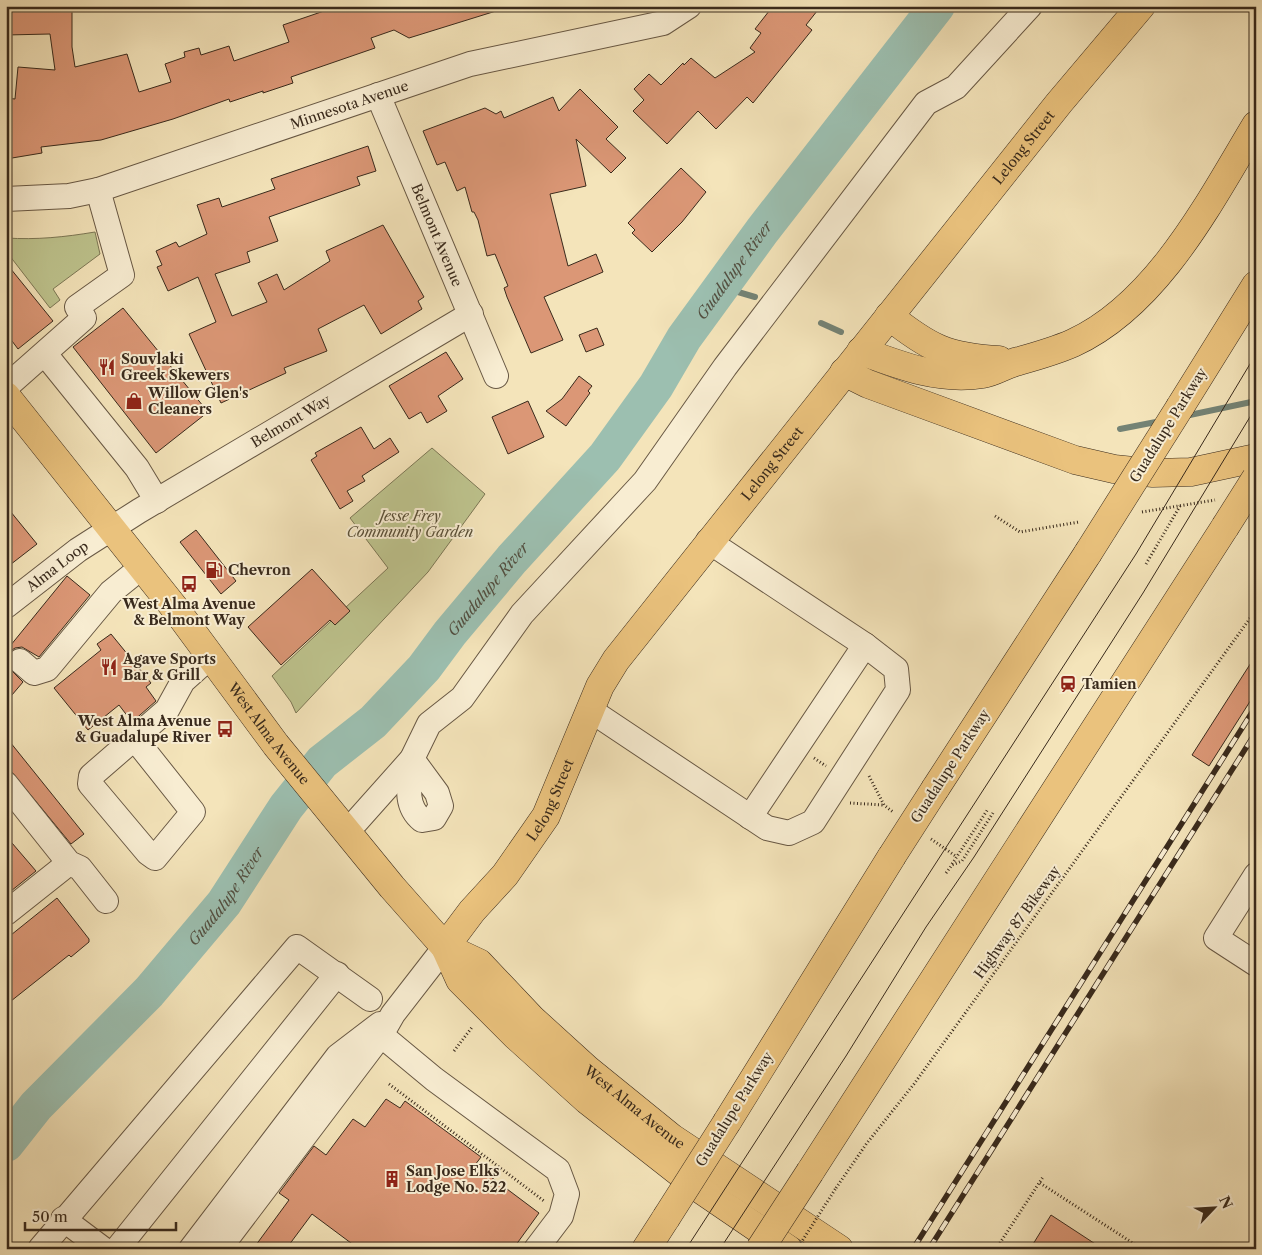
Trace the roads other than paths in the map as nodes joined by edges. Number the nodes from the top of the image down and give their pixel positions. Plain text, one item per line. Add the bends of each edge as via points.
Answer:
1 (689, 6) edge
2 (1030, 6) edge
3 (1142, 6) edge
4 (378, 96) junction
5 (1256, 125) edge
6 (98, 190) junction
7 (6, 199) edge
8 (1256, 271) edge
9 (1249, 295) edge
10 (471, 314) junction
11 (889, 316) junction
12 (862, 351) junction
13 (45, 354) junction
14 (1016, 361) junction
15 (844, 372) junction
16 (496, 376) dead end
17 (6, 387) edge
18 (6, 396) edge
19 (1256, 458) edge
20 (1256, 478) edge
21 (157, 501) junction
22 (112, 529) junction
23 (708, 541) junction
24 (142, 567) junction
25 (6, 606) edge
26 (865, 645) junction
27 (211, 656) junction
28 (20, 661) dead end
29 (590, 710) junction
30 (135, 740) junction
31 (6, 784) edge
32 (750, 817) junction
33 (343, 828) junction
34 (70, 863) junction
35 (1256, 875) edge
36 (106, 901) dead end
37 (6, 913) edge
38 (445, 947) junction
39 (1256, 964) edge
40 (337, 974) junction
41 (370, 999) dead end
42 (393, 1014) junction
43 (382, 1035) junction
44 (64, 1219) junction
45 (40, 1249) edge
46 (103, 1249) edge
47 (117, 1249) edge
48 (190, 1249) edge
49 (219, 1249) edge
50 (536, 1249) edge
51 (646, 1249) edge
52 (760, 1249) edge
53 (788, 1249) edge
54 (839, 1249) edge

1 - 4 street, Minnesota Avenue via 663,23 470,64
2 - 33 street via 956,88 926,103 725,367 646,481 522,614 462,698 429,724 412,759
3 - 11 main road, Lelong Street via 1059,103
4 - 6 street, Minnesota Avenue
4 - 10 street, Belmont Avenue
5 - 14 main road via 1190,231 1146,287 1121,311 1074,343
6 - 7 street, Minnesota Avenue via 69,196
6 - 13 street via 122,275 76,307 84,318
8 - 9 main road, Guadalupe Parkway
9 - 51 main road, Guadalupe Parkway, bridge
10 - 16 street, Belmont Avenue
10 - 21 street, Belmont Way
11 - 12 main road, Lelong Street
11 - 14 main road via 945,353
12 - 14 main road via 917,371 952,376 985,374
12 - 15 main road, Lelong Street
13 - 17 street
13 - 21 street via 137,468
15 - 19 main road via 868,384 1075,460 1114,469 1153,474 1191,472
15 - 23 main road, Lelong Street
18 - 22 main road, West Alma Avenue
20 - 52 main road, bridge
21 - 22 street, Belmont Way
22 - 24 main road, West Alma Avenue
22 - 25 street, Alma Loop via 78,550
23 - 26 street
23 - 29 main road, Lelong Street via 616,660
24 - 27 main road, West Alma Avenue
24 - 28 street via 111,592 47,669 34,673
26 - 32 street
26 - 32 street via 896,669 898,690 812,822 789,833 768,828
27 - 30 street via 183,681 167,710
27 - 33 main road, West Alma Avenue via 276,745
29 - 32 street
29 - 38 main road, Lelong Street via 546,816 505,875
30 - 30 street via 91,776 90,784 155,858 193,812
31 - 34 street
33 - 38 main road, West Alma Avenue
34 - 36 street via 80,868
34 - 37 street
35 - 39 street via 1216,938
38 - 42 street
38 - 53 main road, West Alma Avenue via 460,980 587,1100 703,1191
38 - 54 main road, West Alma Avenue via 479,963 532,1019 587,1069 672,1138
40 - 41 street
40 - 44 street via 298,947
40 - 47 street
42 - 43 street
42 - 48 street via 338,1056
43 - 49 street
43 - 50 street via 434,1079 558,1170 567,1194 561,1216
44 - 45 street
44 - 46 street

